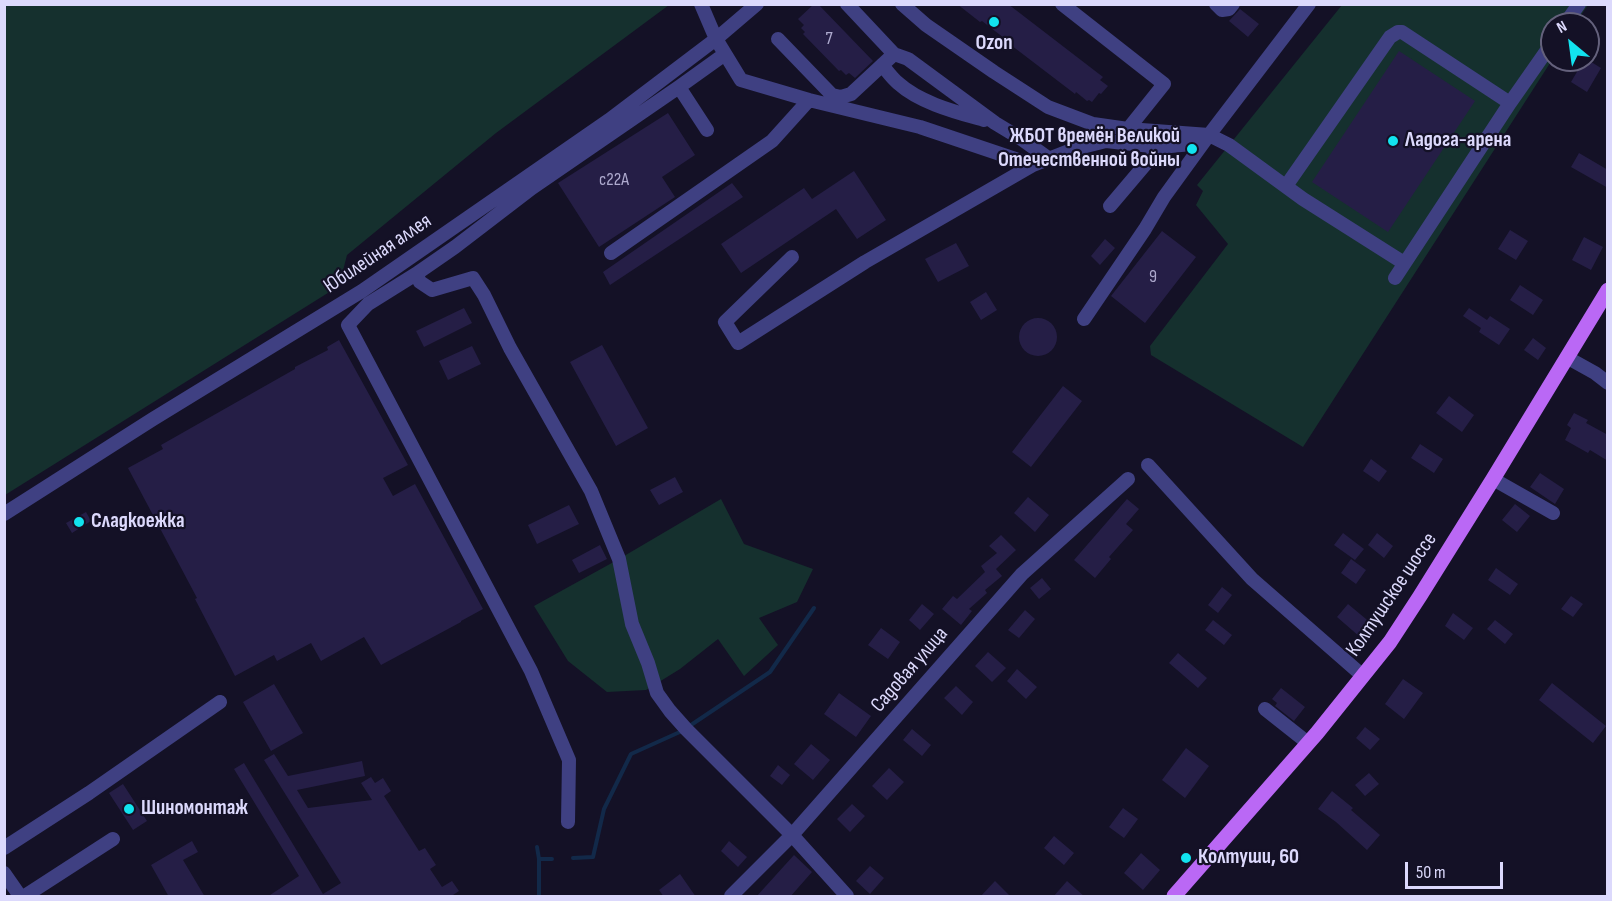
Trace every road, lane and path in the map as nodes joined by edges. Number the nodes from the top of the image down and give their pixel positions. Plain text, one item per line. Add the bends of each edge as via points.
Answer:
1 (701, 4) edge
2 (757, 4) edge
3 (847, 4) edge
4 (902, 4) edge
5 (1062, 4) edge
6 (1216, 4) edge
7 (1233, 4) edge
8 (1309, 4) edge
9 (716, 39) junction
10 (778, 39) dead end
11 (724, 54) junction
12 (894, 54) junction
13 (1540, 60) edge
14 (882, 65) junction
15 (680, 87) junction
16 (809, 100) junction
17 (1510, 103) junction
18 (994, 123) junction
19 (1128, 129) junction
20 (707, 130) dead end
21 (1205, 139) junction
22 (1160, 147) junction
23 (1048, 158) junction
24 (1033, 165) junction
25 (1286, 186) junction
26 (1110, 206) dead end
27 (611, 253) dead end
28 (792, 257) dead end
29 (1404, 263) junction
30 (416, 274) junction
31 (1395, 278) dead end
32 (1608, 290) edge
33 (1084, 319) dead end
34 (1568, 358) junction
35 (1608, 383) edge
36 (1148, 465) dead end
37 (1128, 479) dead end
38 (1493, 479) junction
39 (1553, 513) dead end
40 (4, 514) edge
41 (1363, 676) junction
42 (220, 702) dead end
43 (1265, 709) dead end
44 (1308, 743) junction
45 (568, 822) dead end
46 (792, 835) junction
47 (113, 839) dead end
48 (4, 848) edge
49 (7, 882) edge
50 (20, 897) edge
51 (25, 897) edge
52 (731, 897) edge
53 (847, 897) edge
54 (1174, 897) edge

1 - 9 street
2 - 9 street, Юбилейная аллея
3 - 12 street
4 - 19 street via 926,25 1048,106 1093,124
5 - 19 street via 1164,84
6 - 7 street via 1222,10
8 - 21 street
9 - 11 street
9 - 40 street, Юбилейная аллея via 609,120 362,291
10 - 14 street via 832,95 842,98
11 - 15 street
11 - 16 street via 741,80
12 - 14 street
12 - 18 street via 908,59
13 - 17 street
14 - 18 street via 898,83 918,96
15 - 20 street
15 - 30 street via 532,188
16 - 24 street via 920,127
16 - 27 street via 772,141
17 - 25 street via 1398,32 1390,37
17 - 29 street
18 - 23 street
19 - 21 street
21 - 22 street
21 - 25 street via 1229,145
21 - 33 street
22 - 23 street via 1106,141
22 - 26 street
23 - 24 street
24 - 28 street via 866,262 738,343 725,322
25 - 29 street
29 - 31 street
30 - 45 street via 368,303 348,324 531,671 569,760
30 - 46 street via 432,290 473,278 591,491 619,559 632,624 657,693 686,729
32 - 34 main road, Колтушское шоссе
34 - 35 street
34 - 38 main road, Колтушское шоссе
36 - 41 street via 1252,579
37 - 46 street, Садовая улица via 1022,574
38 - 39 street
38 - 41 main road, Колтушское шоссе via 1390,642
41 - 44 main road, Колтушское шоссе
42 - 48 street
43 - 44 street
44 - 54 main road, Колтушское шоссе
46 - 52 street, Садовая улица
46 - 53 street
47 - 51 street
49 - 50 street

